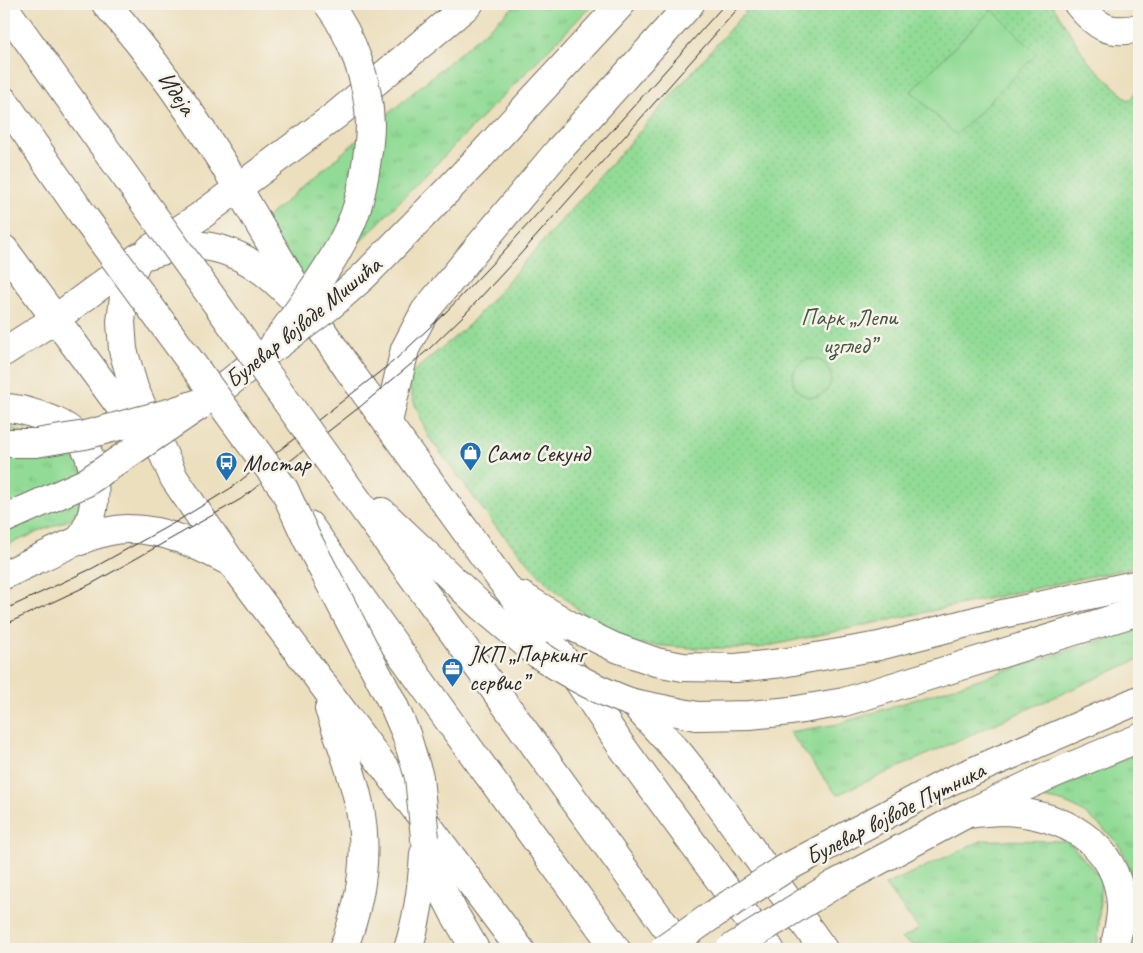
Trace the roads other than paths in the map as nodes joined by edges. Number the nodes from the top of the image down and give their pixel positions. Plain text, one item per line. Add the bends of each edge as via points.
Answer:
1 (106, 4) edge
2 (328, 4) edge
3 (469, 4) edge
4 (621, 4) edge
5 (690, 4) edge
6 (1078, 4) edge
7 (4, 7) edge
8 (1131, 30) edge
9 (4, 101) edge
10 (238, 188) junction
11 (4, 249) edge
12 (139, 257) junction
13 (55, 319) junction
14 (319, 326) junction
15 (272, 349) junction
16 (4, 352) edge
17 (208, 400) junction
18 (4, 408) edge
19 (388, 422) junction
20 (4, 443) edge
21 (332, 465) junction
22 (174, 478) junction
23 (284, 489) junction
24 (4, 519) edge
25 (80, 541) junction
26 (232, 563) junction
27 (4, 575) edge
28 (1139, 584) edge
29 (508, 588) junction
30 (1139, 612) edge
31 (321, 684) junction
32 (1139, 700) edge
33 (633, 704) junction
34 (1139, 738) edge
35 (966, 814) junction
36 (424, 838) junction
37 (343, 949) edge
38 (408, 949) edge
39 (475, 949) edge
40 (520, 949) edge
41 (616, 949) edge
42 (664, 949) edge
43 (682, 949) edge
44 (730, 949) edge
45 (770, 949) edge
46 (823, 949) edge
47 (1114, 949) edge

1 - 10 main road, Идеја via 167,78
2 - 15 main road, bridge via 359,64 368,98 367,161 362,191 350,226 331,263
3 - 10 main road via 336,115
4 - 15 main road, Булевар војводе Мишића, bridge via 364,276
5 - 19 main road via 559,150 425,311 405,349
6 - 8 main road via 1092,20 1108,30
7 - 21 main road, bridge
9 - 23 main road, bridge via 91,226
10 - 12 main road
10 - 14 main road, Идеја
11 - 13 main road
12 - 13 main road
12 - 14 main road via 181,246 221,249 237,255 265,272
12 - 22 main road via 125,287 121,322 123,350 134,388
13 - 16 main road
13 - 22 main road
14 - 19 main road
15 - 17 main road, Булевар војводе Мишића, bridge
17 - 20 main road, bridge via 85,435 36,443
17 - 24 main road, Булевар војводе Мишића, bridge via 85,482
18 - 25 main road via 54,420 72,430 86,446 94,472 95,502
19 - 29 main road
21 - 33 main road, bridge via 482,607 538,654 572,677
21 - 43 main road
22 - 26 main road
23 - 36 main road, bridge via 406,734 419,777
23 - 41 main road, bridge via 456,732
25 - 26 main road via 106,532 148,531 184,540
25 - 27 main road
26 - 31 main road
28 - 29 main road via 998,615 879,646 782,663 727,668 683,668 614,647 571,626
29 - 45 main road via 562,658 620,744
30 - 33 main road via 844,702 750,715 697,716
31 - 37 main road via 353,780 362,823 363,864 359,899
31 - 40 main road
32 - 42 main road, Булевар војводе Путника, bridge via 948,782 786,868
33 - 46 main road, bridge via 678,752 711,794
34 - 35 main road, Булевар војводе Путника
35 - 44 main road, Булевар војводе Путника, bridge via 834,884
35 - 47 main road via 1003,811 1050,820 1084,835 1100,848 1110,862 1120,895 1121,914
36 - 38 main road via 422,890
36 - 39 main road via 440,884

